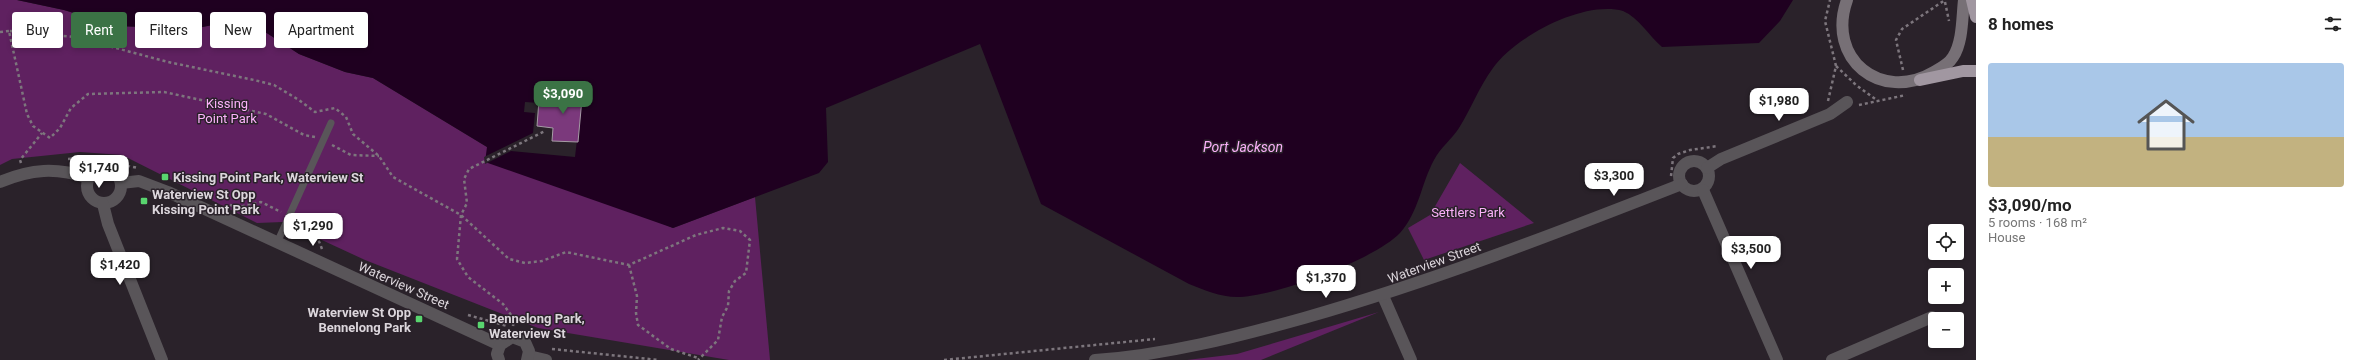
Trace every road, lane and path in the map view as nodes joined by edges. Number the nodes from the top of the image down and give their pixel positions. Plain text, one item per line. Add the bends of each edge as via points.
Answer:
1 (1830, 0) edge
2 (1848, 0) edge
3 (1945, 0) edge
4 (1964, 0) edge
5 (1972, 0) edge
6 (1976, 17) edge
7 (9, 31) junction
8 (0, 32) edge
9 (1836, 66) junction
10 (1976, 72) edge
11 (1920, 80) junction
12 (1904, 83) junction
13 (1847, 102) junction
14 (1879, 102) junction
15 (331, 123) dead end
16 (545, 131) dead end
17 (42, 133) junction
18 (324, 139) junction
19 (1719, 146) dead end
20 (379, 156) junction
21 (1721, 159) junction
22 (22, 168) dead end
23 (1706, 168) junction
24 (88, 178) junction
25 (0, 182) edge
26 (121, 183) junction
27 (1682, 184) junction
28 (1703, 190) junction
29 (103, 204) junction
30 (461, 215) junction
31 (277, 244) junction
32 (630, 265) junction
33 (1383, 296) junction
34 (1928, 319) edge
35 (513, 328) dead end
36 (1163, 338) dead end
37 (500, 344) junction
38 (528, 358) edge
39 (698, 359) edge
40 (1119, 359) edge
41 (162, 360) edge
42 (499, 360) edge
43 (546, 360) edge
44 (944, 360) edge
45 (1095, 360) edge
46 (1411, 360) edge
47 (1777, 360) edge
48 (1832, 360) edge

1 - 9 path via 1825,21
2 - 12 main road via 1842,19 1842,32 1849,54 1862,70 1871,76
3 - 12 path via 1902,29 1896,40 1903,66
4 - 11 main road via 1959,42 1954,57
5 - 6 highway
7 - 8 path
7 - 17 path via 27,114 33,126
7 - 20 path via 74,37 274,86 314,112 334,108 346,117 353,134
9 - 13 path via 1827,104
9 - 14 path
10 - 11 highway via 1963,71
11 - 12 main road
12 - 14 path via 1901,96
13 - 14 path via 1861,106
13 - 21 street via 1830,114
15 - 18 lane
16 - 30 path via 469,169 464,179 467,203
17 - 18 path via 50,138 60,128 71,108 88,94 164,92 266,114 304,135
17 - 22 path via 20,160
18 - 20 path via 351,155
18 - 31 lane
19 - 21 path
20 - 30 path via 393,177
21 - 23 street
23 - 27 street via 1693,161 1684,164 1678,171
23 - 28 street via 1710,180
24 - 25 street via 60,170 24,174
24 - 26 street via 96,171 106,169 116,173
24 - 29 street via 88,195 97,203
26 - 29 street via 117,198
26 - 31 street, Waterview Street via 139,181 152,185
27 - 28 street via 1690,189
27 - 33 street, Waterview Street
28 - 47 street
29 - 41 street via 108,224
30 - 32 path via 509,259 525,263 542,261 566,252
30 - 35 path via 457,259 468,277 503,304 514,319
31 - 37 street, Waterview Street
32 - 39 path via 637,296 638,325 671,349
32 - 39 path via 696,235 723,228 740,231 750,240 746,273 735,281 729,292 728,306 722,317 718,340
33 - 40 street, Waterview Street via 1242,335
33 - 46 street
34 - 48 street
36 - 44 path
37 - 38 street via 512,337 522,339 528,347
37 - 42 street via 497,354
38 - 43 street
40 - 45 street, Waterview Street

